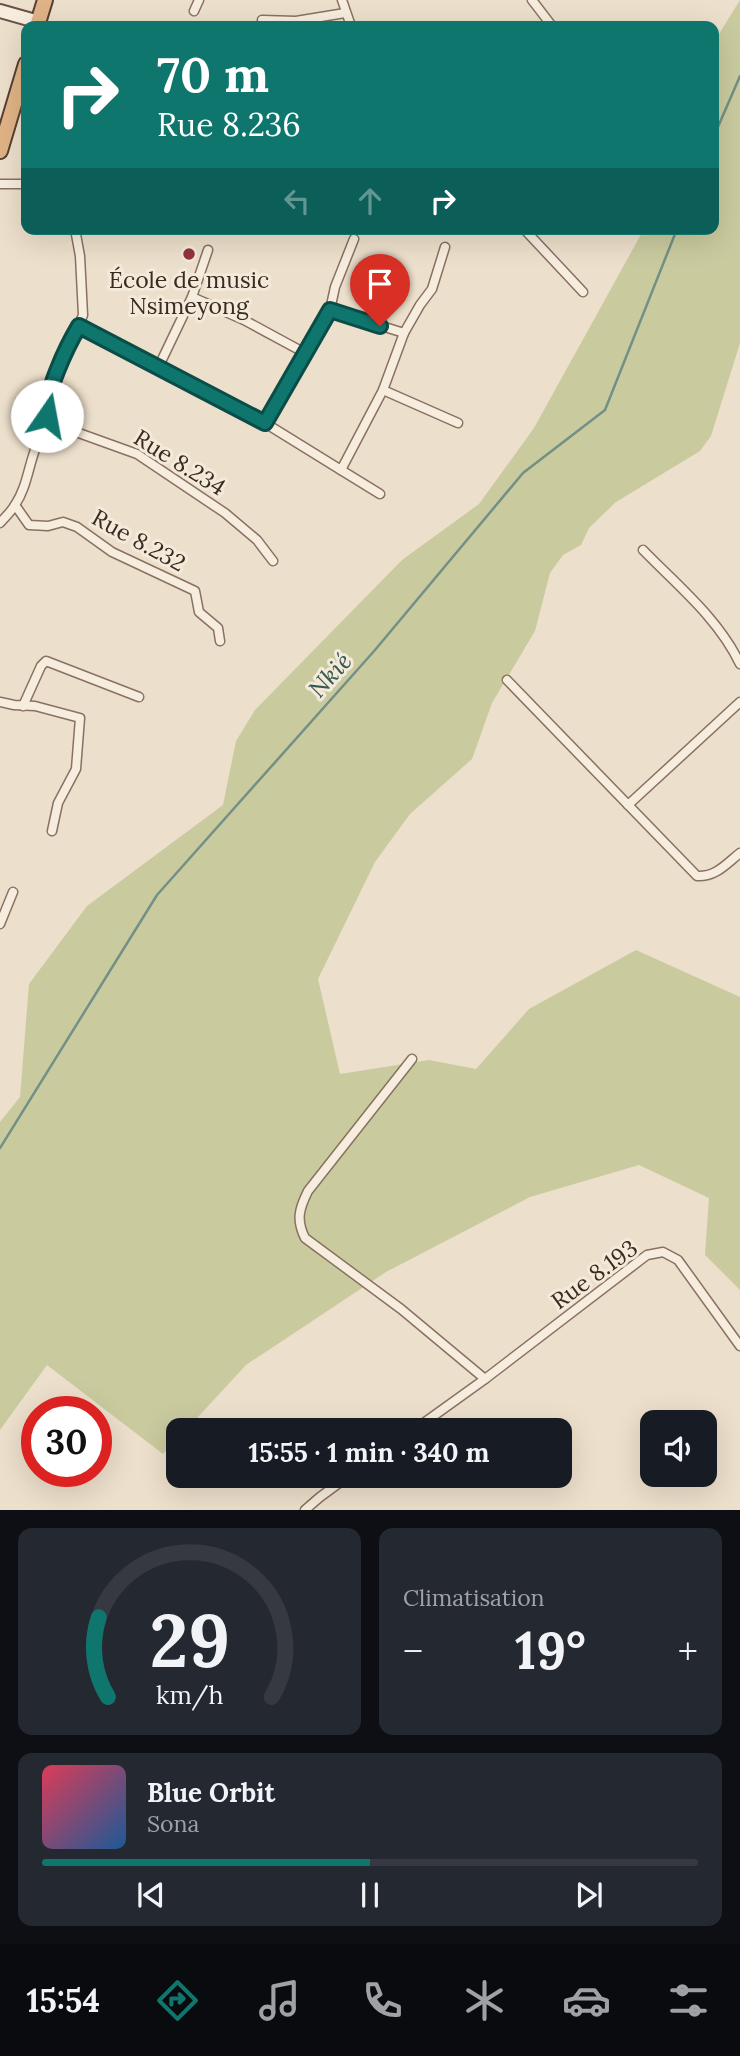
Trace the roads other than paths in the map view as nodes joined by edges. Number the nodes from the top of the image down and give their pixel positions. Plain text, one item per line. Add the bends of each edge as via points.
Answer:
1 (45, 0) edge
2 (199, 0) edge
3 (342, 0) edge
4 (533, 0) edge
5 (194, 10) dead end
6 (0, 11) edge
7 (345, 13) junction
8 (262, 20) dead end
9 (29, 21) edge
10 (39, 21) edge
11 (349, 21) edge
12 (548, 21) edge
13 (21, 81) edge
14 (0, 151) edge
15 (0, 184) edge
16 (21, 184) edge
17 (76, 235) edge
18 (530, 235) edge
19 (354, 239) dead end
20 (445, 247) dead end
21 (208, 250) dead end
22 (583, 292) dead end
23 (192, 297) junction
24 (330, 310) junction
25 (79, 326) junction
26 (404, 333) junction
27 (305, 353) junction
28 (158, 368) junction
29 (383, 390) junction
30 (51, 423) junction
31 (265, 423) junction
32 (458, 423) dead end
33 (341, 470) junction
34 (380, 494) dead end
35 (15, 505) junction
36 (0, 523) edge
37 (643, 550) dead end
38 (273, 561) dead end
39 (220, 641) dead end
40 (740, 664) edge
41 (508, 680) dead end
42 (139, 697) dead end
43 (0, 702) edge
44 (740, 702) edge
45 (23, 705) junction
46 (628, 805) junction
47 (52, 831) dead end
48 (740, 853) edge
49 (13, 892) dead end
50 (0, 925) edge
51 (412, 1059) dead end
52 (740, 1346) edge
53 (485, 1379) junction
54 (431, 1418) edge
55 (332, 1488) edge
56 (305, 1510) edge

1 - 10 highway
2 - 5 street
3 - 7 street
4 - 12 street
6 - 9 main road
7 - 8 street
7 - 11 street
13 - 14 highway
15 - 16 street
17 - 25 street via 83,286
18 - 22 street
19 - 24 street
20 - 26 street via 432,289
21 - 23 street
23 - 27 street
23 - 28 street
24 - 26 street
24 - 27 street
25 - 28 street
25 - 30 street via 46,407
26 - 29 street
27 - 31 street
28 - 31 street
29 - 32 street
29 - 33 street
30 - 35 street via 33,449
30 - 38 street, Rue 8.234 via 137,454 225,513 257,540
31 - 33 street
33 - 34 street
35 - 36 street
35 - 39 street, Rue 8.232 via 29,525 63,522 76,527 112,552 195,591 199,612 218,628
37 - 40 street via 713,623
41 - 46 street
42 - 45 street via 46,661
43 - 45 street
44 - 46 street
45 - 47 street via 80,718 76,769 58,803
46 - 48 street via 697,876 715,873
49 - 50 street
51 - 53 street via 308,1191 298,1224 305,1238 401,1308
52 - 53 street, Rue 8.193 via 678,1260 663,1252 647,1255
53 - 54 street, Rue 8.193
55 - 56 street

